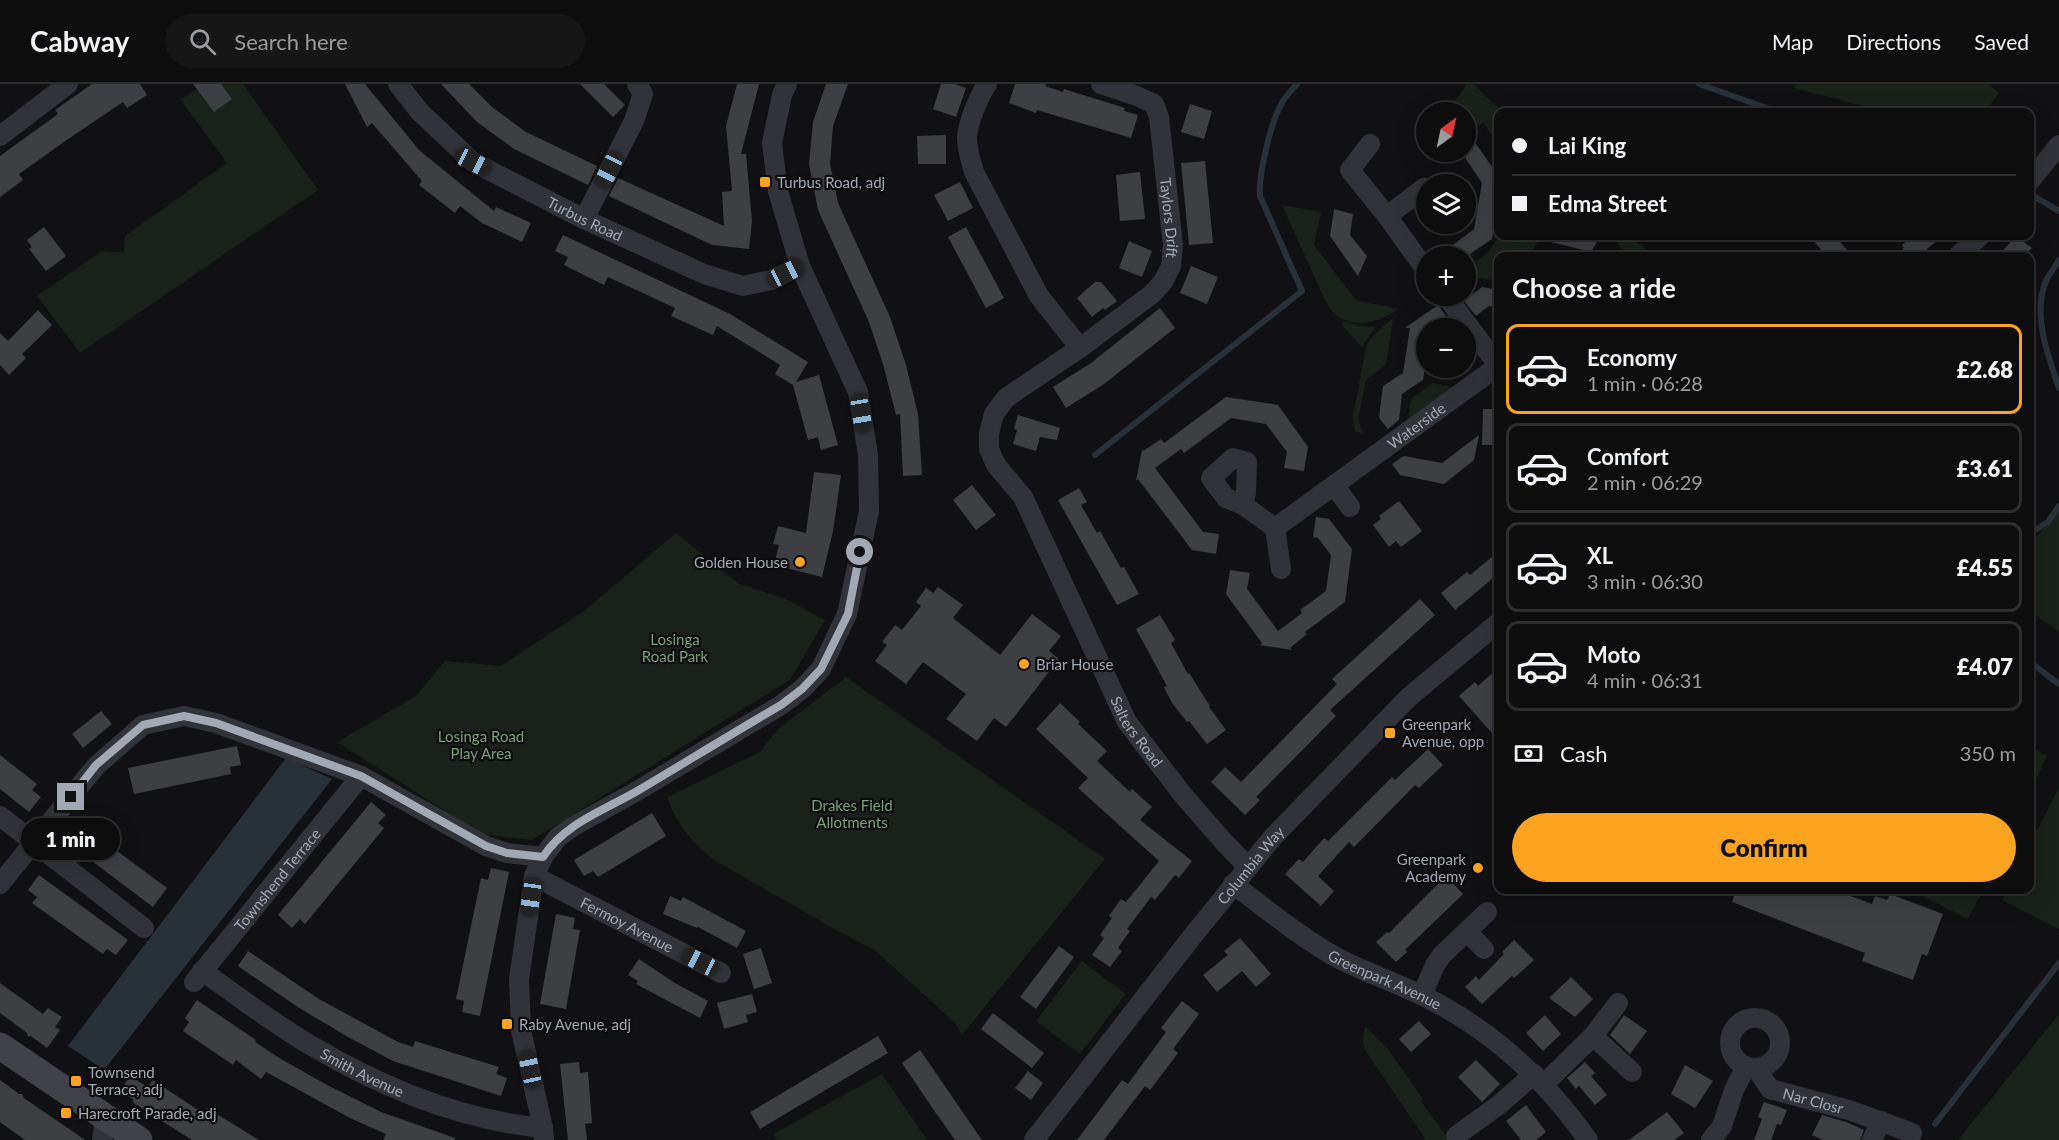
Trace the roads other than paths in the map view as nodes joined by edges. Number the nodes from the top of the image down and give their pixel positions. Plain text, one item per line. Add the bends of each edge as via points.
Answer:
1 (68, 84) edge
2 (398, 84) edge
3 (637, 84) edge
4 (787, 84) edge
5 (987, 84) edge
6 (1101, 84) edge
7 (0, 136) edge
8 (1370, 144) dead end
9 (2059, 145) edge
10 (2034, 177) edge
11 (1416, 194) edge
12 (1387, 216) junction
13 (584, 219) junction
14 (1976, 240) edge
15 (1962, 252) edge
16 (1416, 256) edge
17 (800, 266) junction
18 (1454, 306) edge
19 (1080, 348) junction
20 (1494, 360) edge
21 (1494, 368) edge
22 (989, 449) joint
23 (1334, 485) junction
24 (1243, 505) dead end
25 (1350, 507) dead end
26 (1275, 528) junction
27 (1281, 570) dead end
28 (1494, 626) edge
29 (361, 776) junction
30 (0, 816) edge
31 (33, 843) junction
32 (543, 857) junction
33 (1248, 867) junction
34 (534, 876) junction
35 (0, 884) edge
36 (1233, 884) junction
37 (1487, 912) dead end
38 (144, 928) dead end
39 (1467, 932) junction
40 (1484, 949) dead end
41 (721, 973) dead end
42 (198, 976) joint
43 (1422, 995) junction
44 (1618, 1003) dead end
45 (1593, 1036) junction
46 (0, 1046) edge
47 (1632, 1072) dead end
48 (1539, 1079) junction
49 (1881, 1121) junction
50 (103, 1129) edge
51 (1912, 1133) dead end
52 (544, 1134) edge
53 (1456, 1136) dead end
54 (1583, 1138) edge
55 (139, 1140) edge
56 (1034, 1140) edge
57 (1711, 1140) edge
58 (1872, 1140) edge

1 - 7 street
2 - 13 street, Turbus Road via 420,112 473,162
3 - 13 street via 643,94 634,121
4 - 17 street via 772,144 778,191
5 - 19 street via 978,98 967,137 974,172 1039,296
6 - 19 street, Taylors Drift via 1154,104 1159,117 1173,245 1171,266 1158,288
8 - 12 street via 1350,170
9 - 10 street
11 - 12 street
12 - 16 street
13 - 17 street, Turbus Road via 704,274 743,285 771,280
14 - 15 street
17 - 32 street via 858,392 868,455 869,511 848,614 821,669 802,689 572,827 558,837
18 - 20 street, Waterside
19 - 22 street, Taylors Drift via 1006,398 994,414
21 - 23 street, Waterside
22 - 33 street, Salters Road via 996,465 1023,497 1126,722 1183,795
23 - 25 street
23 - 26 street, Waterside
24 - 26 street
26 - 27 street
28 - 33 street, Columbia Way via 1408,697
29 - 31 street via 216,723 184,716 143,725 96,765
29 - 32 street via 486,846
29 - 42 street, Townshend Terrace
30 - 31 street
31 - 35 street
31 - 38 street
32 - 34 street
33 - 36 street, Columbia Way
34 - 41 street, Fermoy Avenue
34 - 52 street via 519,979 521,1029
36 - 43 street, Greenpark Avenue via 1335,957
36 - 56 street, Columbia Way
37 - 39 street
39 - 40 street
39 - 43 street via 1439,960
42 - 52 street, Smith Avenue via 310,1046 389,1086 440,1107
43 - 48 street, Greenpark Avenue via 1482,1030
44 - 45 street
45 - 47 street
45 - 48 street
46 - 50 street
48 - 53 street
48 - 54 street, Greenpark Avenue
49 - 51 street, Nar Closr
49 - 57 street, Nar Closr via 1770,1089 1751,1067 1734,1090 1722,1126
49 - 58 street
50 - 55 street

